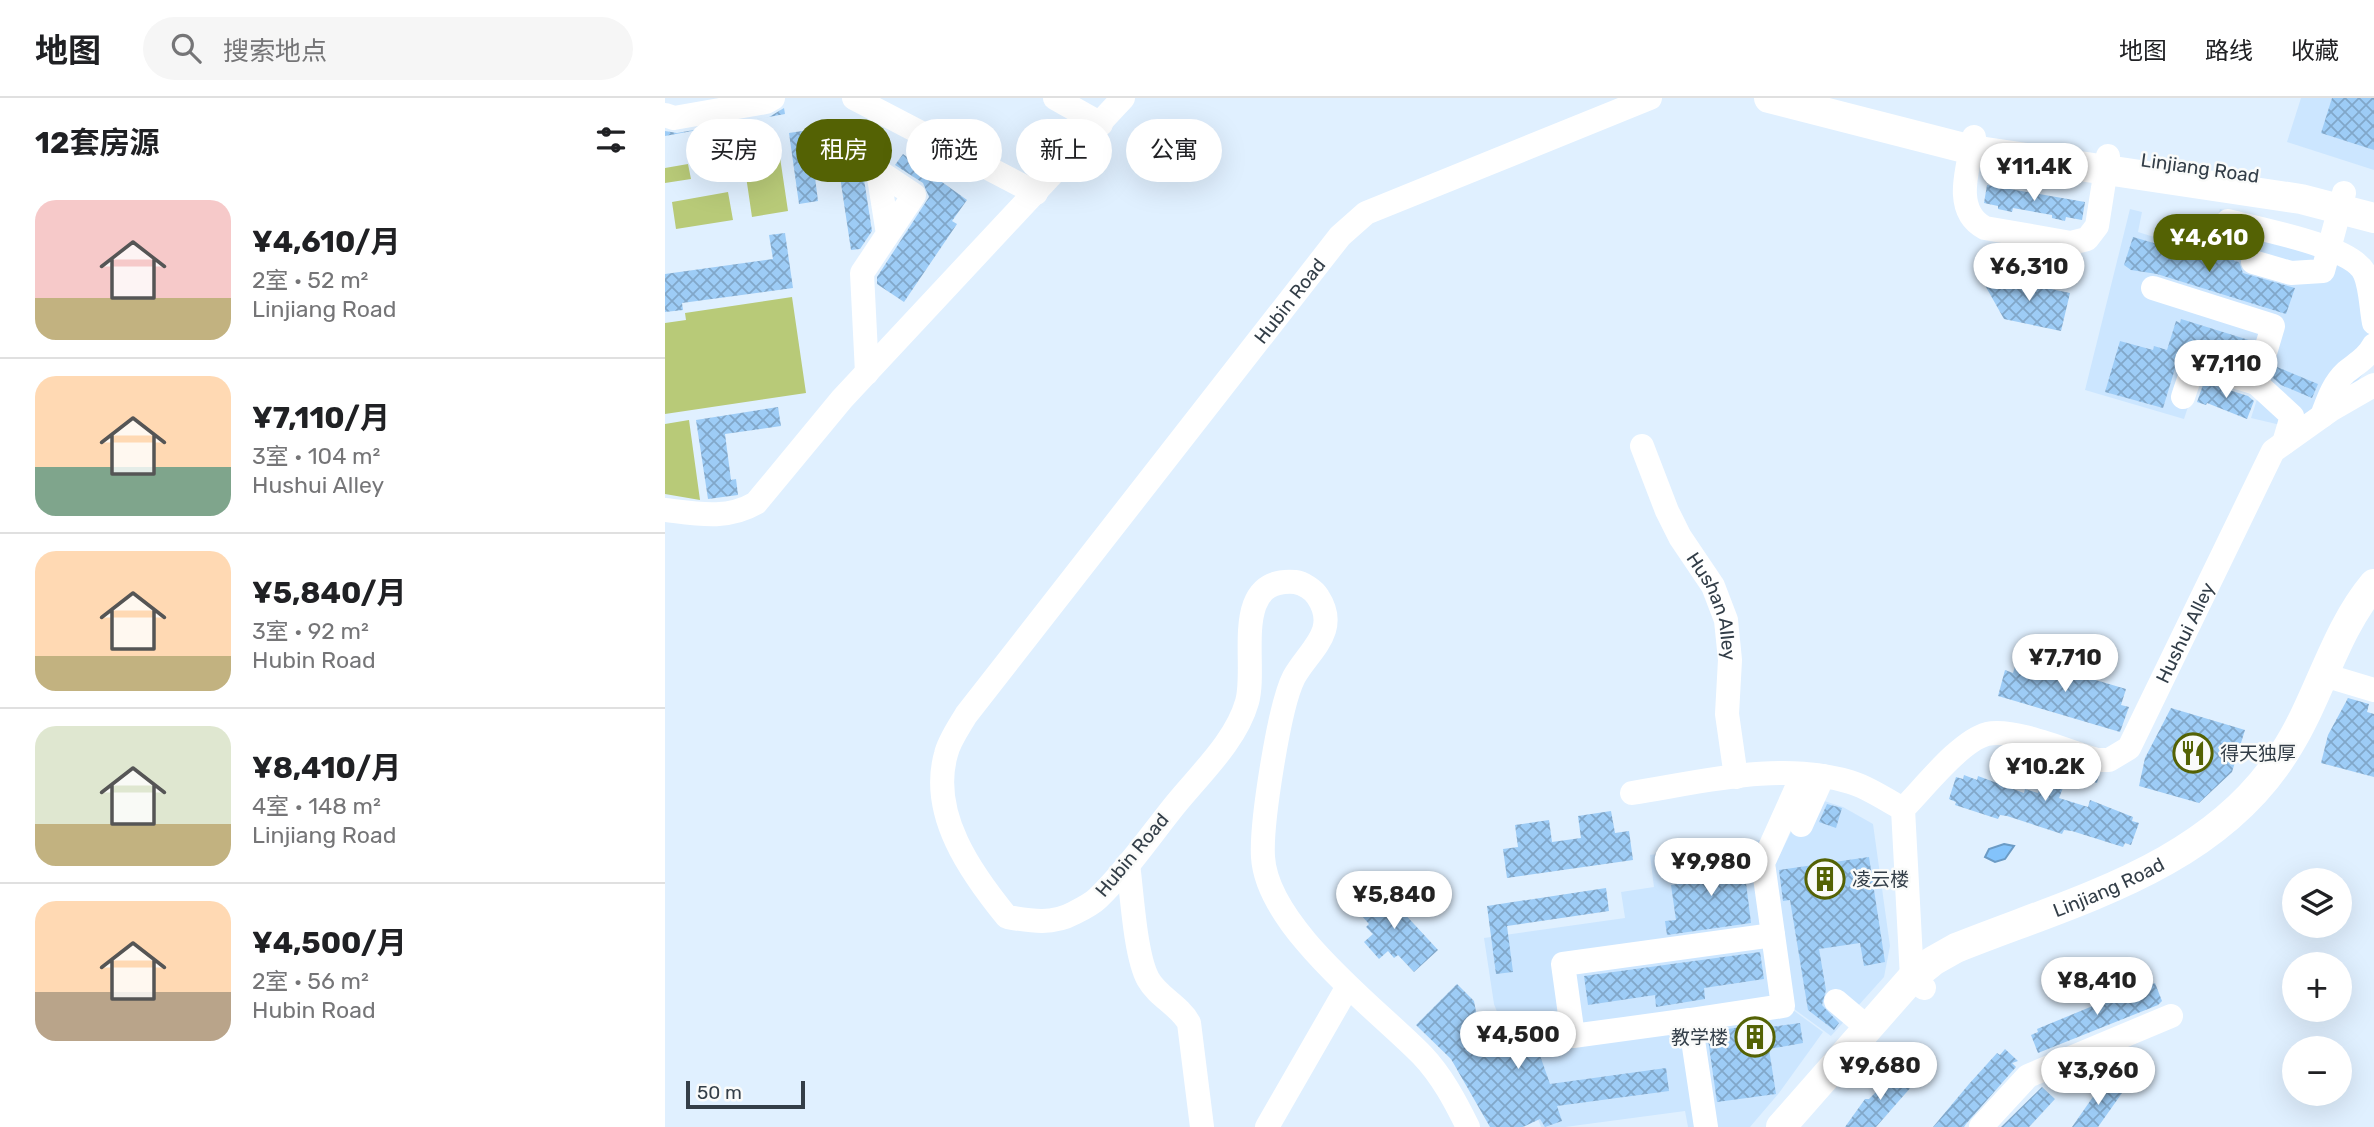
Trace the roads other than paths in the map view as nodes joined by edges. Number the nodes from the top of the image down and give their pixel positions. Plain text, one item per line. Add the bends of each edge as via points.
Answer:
1 (773, 98) edge
2 (854, 98) edge
3 (1055, 98) edge
4 (1123, 98) edge
5 (1650, 98) edge
6 (1769, 98) edge
7 (1820, 98) edge
8 (665, 115) edge
9 (1092, 119) edge
10 (1105, 119) edge
11 (1973, 144) junction
12 (2107, 162) junction
13 (1046, 182) edge
14 (1036, 193) junction
15 (2342, 200) junction
16 (2374, 202) edge
17 (2374, 218) edge
18 (2228, 221) dead end
19 (888, 234) dead end
20 (2253, 262) dead end
21 (2324, 266) junction
22 (2153, 288) dead end
23 (2374, 323) edge
24 (2374, 345) edge
25 (867, 373) junction
26 (2256, 383) junction
27 (2374, 384) edge
28 (2183, 397) dead end
29 (2322, 416) junction
30 (2284, 443) junction
31 (1641, 446) dead end
32 (665, 510) edge
33 (2374, 584) edge
34 (2374, 611) edge
35 (2331, 678) junction
36 (2374, 690) edge
37 (1813, 775) junction
38 (1736, 777) junction
39 (1632, 793) dead end
40 (1903, 809) junction
41 (1801, 825) dead end
42 (1128, 864) junction
43 (1773, 935) junction
44 (1918, 983) junction
45 (1347, 988) junction
46 (1836, 1002) dead end
47 (2171, 1016) dead end
48 (1690, 1020) junction
49 (1868, 1028) junction
50 (1202, 1127) edge
51 (1267, 1127) edge
52 (1468, 1127) edge
53 (1706, 1127) edge
54 (1781, 1127) edge
55 (1802, 1127) edge
56 (1981, 1127) edge

1 - 8 street via 674,118
2 - 14 street
3 - 9 street
4 - 10 street
5 - 42 street, Hubin Road via 1366,213 1340,236 966,715 946,753 941,785 954,836 974,877 1007,917 1042,923 1072,915 1096,899
6 - 11 main road, Linjiang Road
7 - 11 main road, Linjiang Road
11 - 12 main road, Linjiang Road
11 - 12 street via 1964,195 1976,223 2071,243 2093,233
12 - 15 main road, Linjiang Road via 2275,194
13 - 14 street
14 - 25 street
15 - 16 main road, Linjiang Road
15 - 17 main road, Linjiang Road
15 - 21 street
18 - 21 street
19 - 25 street via 862,273
20 - 21 street via 2291,273
21 - 23 street via 2358,263 2365,274
22 - 26 street via 2273,326
24 - 29 street via 2334,387
25 - 32 street via 756,503 737,514
26 - 28 street via 2194,364
26 - 30 street via 2292,416
27 - 29 street, Hushui Alley
29 - 30 street, Hushui Alley
30 - 40 street, Hushui Alley via 2273,451 2129,748 2109,760 2097,760 2006,733 1986,734 1969,742
31 - 38 street, Hushan Alley via 1667,511 1713,586 1725,620 1730,660 1727,714
33 - 35 main road, Linjiang Road via 2356,610
34 - 35 main road, Linjiang Road
35 - 36 street
35 - 44 main road, Linjiang Road via 2249,801 2215,830 2133,877 1956,948 1933,961
37 - 38 street
37 - 40 street via 1852,782
37 - 41 street
37 - 43 street via 1763,863
38 - 39 street
40 - 44 street
42 - 45 street, Hubin Road via 1233,733 1252,674 1249,624 1254,605 1265,589 1280,581 1301,583 1317,595 1326,614 1324,637 1295,677 1284,703 1263,859 1271,891
42 - 50 street via 1148,979 1189,1023
43 - 48 street via 1783,1006
43 - 48 street via 1563,964 1573,1036
44 - 49 main road, Linjiang Road
44 - 55 main road, Linjiang Road
45 - 51 street
45 - 52 street, Hubin Road via 1423,1056 1451,1093
46 - 49 street
47 - 56 street via 2028,1076
48 - 53 street
49 - 54 main road, Linjiang Road

